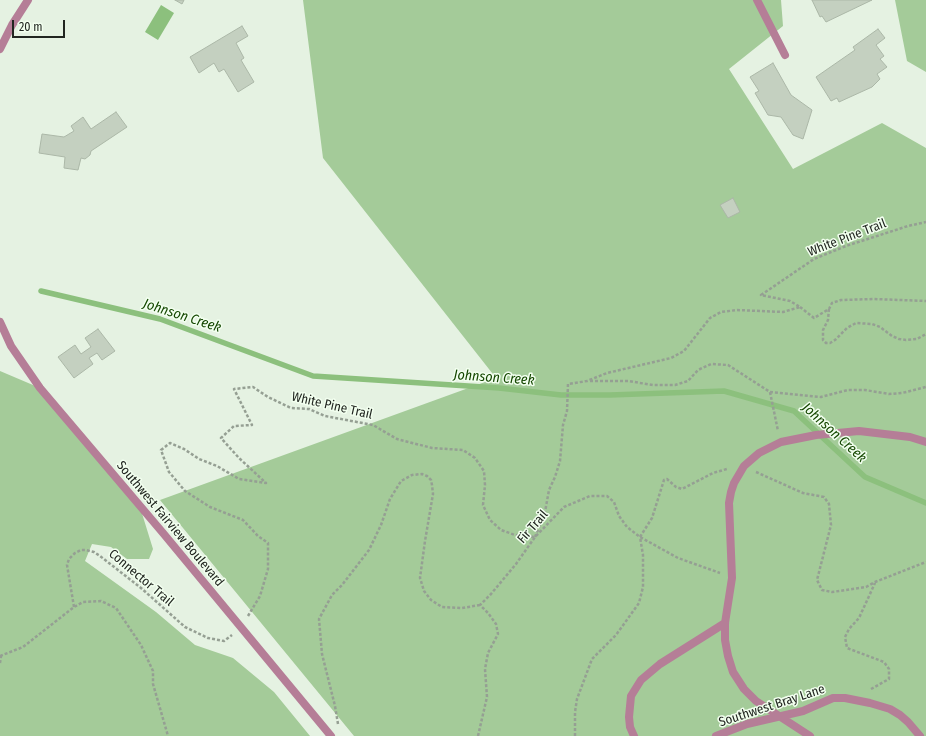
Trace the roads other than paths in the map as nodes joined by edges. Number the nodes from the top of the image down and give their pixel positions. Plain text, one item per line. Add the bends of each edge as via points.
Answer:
1 (28, 0) edge
2 (757, 0) edge
3 (0, 49) edge
4 (785, 55) dead end
5 (0, 322) edge
6 (926, 442) edge
7 (725, 623) junction
8 (780, 716) junction
9 (331, 736) edge
10 (634, 736) edge
11 (716, 736) edge
12 (810, 736) edge
13 (920, 736) edge

1 - 3 street
2 - 4 street
5 - 9 street, Southwest Fairview Boulevard via 11,346 40,388
6 - 7 street via 910,437 859,431 816,435 781,442 751,459 744,466 730,492 732,578
7 - 8 street via 725,640 733,672 756,701
7 - 10 street via 660,664 641,680 631,696 629,717
8 - 11 street, Southwest Bray Lane via 747,724
8 - 12 street
8 - 13 street, Southwest Bray Lane via 803,711 833,698 853,699 881,706 900,715

